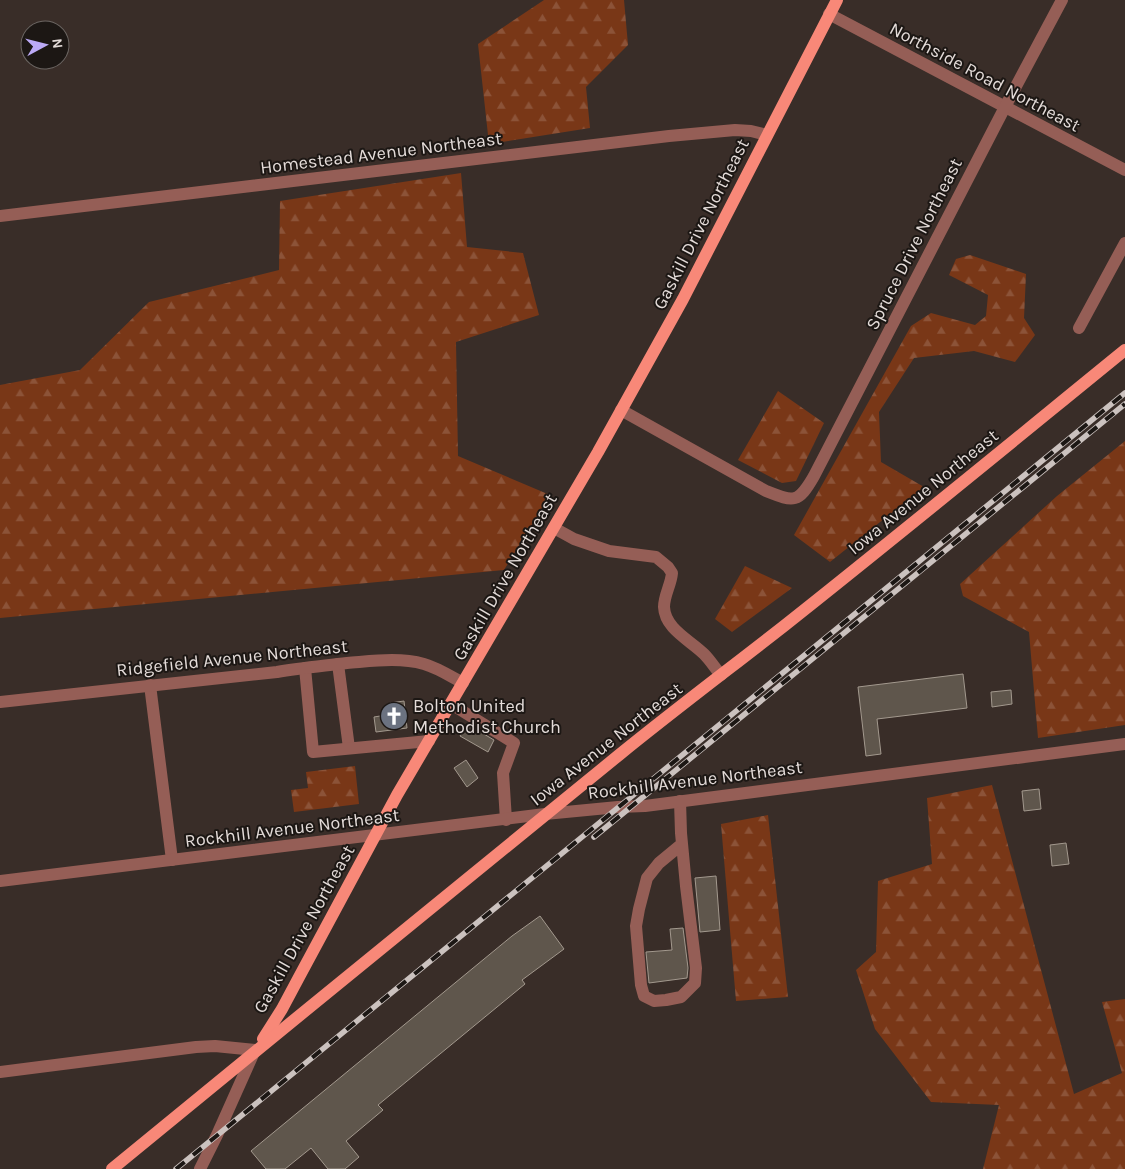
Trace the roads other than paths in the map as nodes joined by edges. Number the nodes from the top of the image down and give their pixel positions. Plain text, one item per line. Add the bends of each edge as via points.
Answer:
1 (837, 0) edge
2 (1062, 0) edge
3 (829, 14) junction
4 (1005, 107) junction
5 (767, 135) junction
6 (1125, 170) edge
7 (0, 216) edge
8 (1125, 243) edge
9 (1079, 328) dead end
10 (1125, 350) edge
11 (621, 410) junction
12 (554, 528) junction
13 (338, 664) junction
14 (305, 668) junction
15 (721, 675) junction
16 (463, 683) junction
17 (150, 685) junction
18 (0, 702) edge
19 (451, 704) junction
20 (429, 740) junction
21 (1125, 744) edge
22 (349, 748) junction
23 (680, 801) junction
24 (545, 814) junction
25 (506, 820) junction
26 (375, 835) junction
27 (682, 844) junction
28 (172, 860) junction
29 (0, 881) edge
30 (255, 1050) junction
31 (0, 1072) edge
32 (112, 1169) edge
33 (200, 1169) edge

1 - 3 main road, Gaskill Drive Northeast
2 - 4 street, Spruce Drive Northeast
3 - 4 street, Northside Road Northeast
3 - 5 main road, Gaskill Drive Northeast
4 - 6 street, Northside Road Northeast
4 - 11 street, Spruce Drive Northeast via 814,476 798,496 785,498 766,491
5 - 7 street, Homestead Avenue Northeast via 735,130 669,136
5 - 11 main road, Gaskill Drive Northeast via 683,299
8 - 9 street
10 - 15 main road, Iowa Avenue Northeast
11 - 12 main road, Gaskill Drive Northeast
12 - 15 street via 574,539 610,551 656,557 668,567 672,573 665,596 667,621 704,654
12 - 16 main road, Gaskill Drive Northeast
13 - 14 street, Ridgefield Avenue Northeast
13 - 16 street, Ridgefield Avenue Northeast via 405,660 430,666
13 - 22 street
14 - 17 street, Ridgefield Avenue Northeast
14 - 22 street via 314,752
15 - 24 main road, Iowa Avenue Northeast
16 - 19 main road, Gaskill Drive Northeast
17 - 18 street, Ridgefield Avenue Northeast
17 - 28 street
19 - 20 main road, Gaskill Drive Northeast
19 - 25 street via 514,743 503,773
20 - 22 street
20 - 26 main road, Gaskill Drive Northeast
21 - 23 street, Rockhill Avenue Northeast
23 - 24 street, Rockhill Avenue Northeast
23 - 27 street
24 - 25 street, Rockhill Avenue Northeast
24 - 30 main road, Iowa Avenue Northeast
25 - 26 street, Rockhill Avenue Northeast
26 - 28 street, Rockhill Avenue Northeast
26 - 30 main road, Gaskill Drive Northeast via 282,1009
27 - 27 street via 695,982 681,998 654,1001 644,996 641,985 636,926 639,909 647,878
28 - 29 street, Rockhill Avenue Northeast
30 - 31 street via 196,1047
30 - 32 main road, Iowa Avenue Northeast
30 - 33 street, Gaskill Drive Northeast

